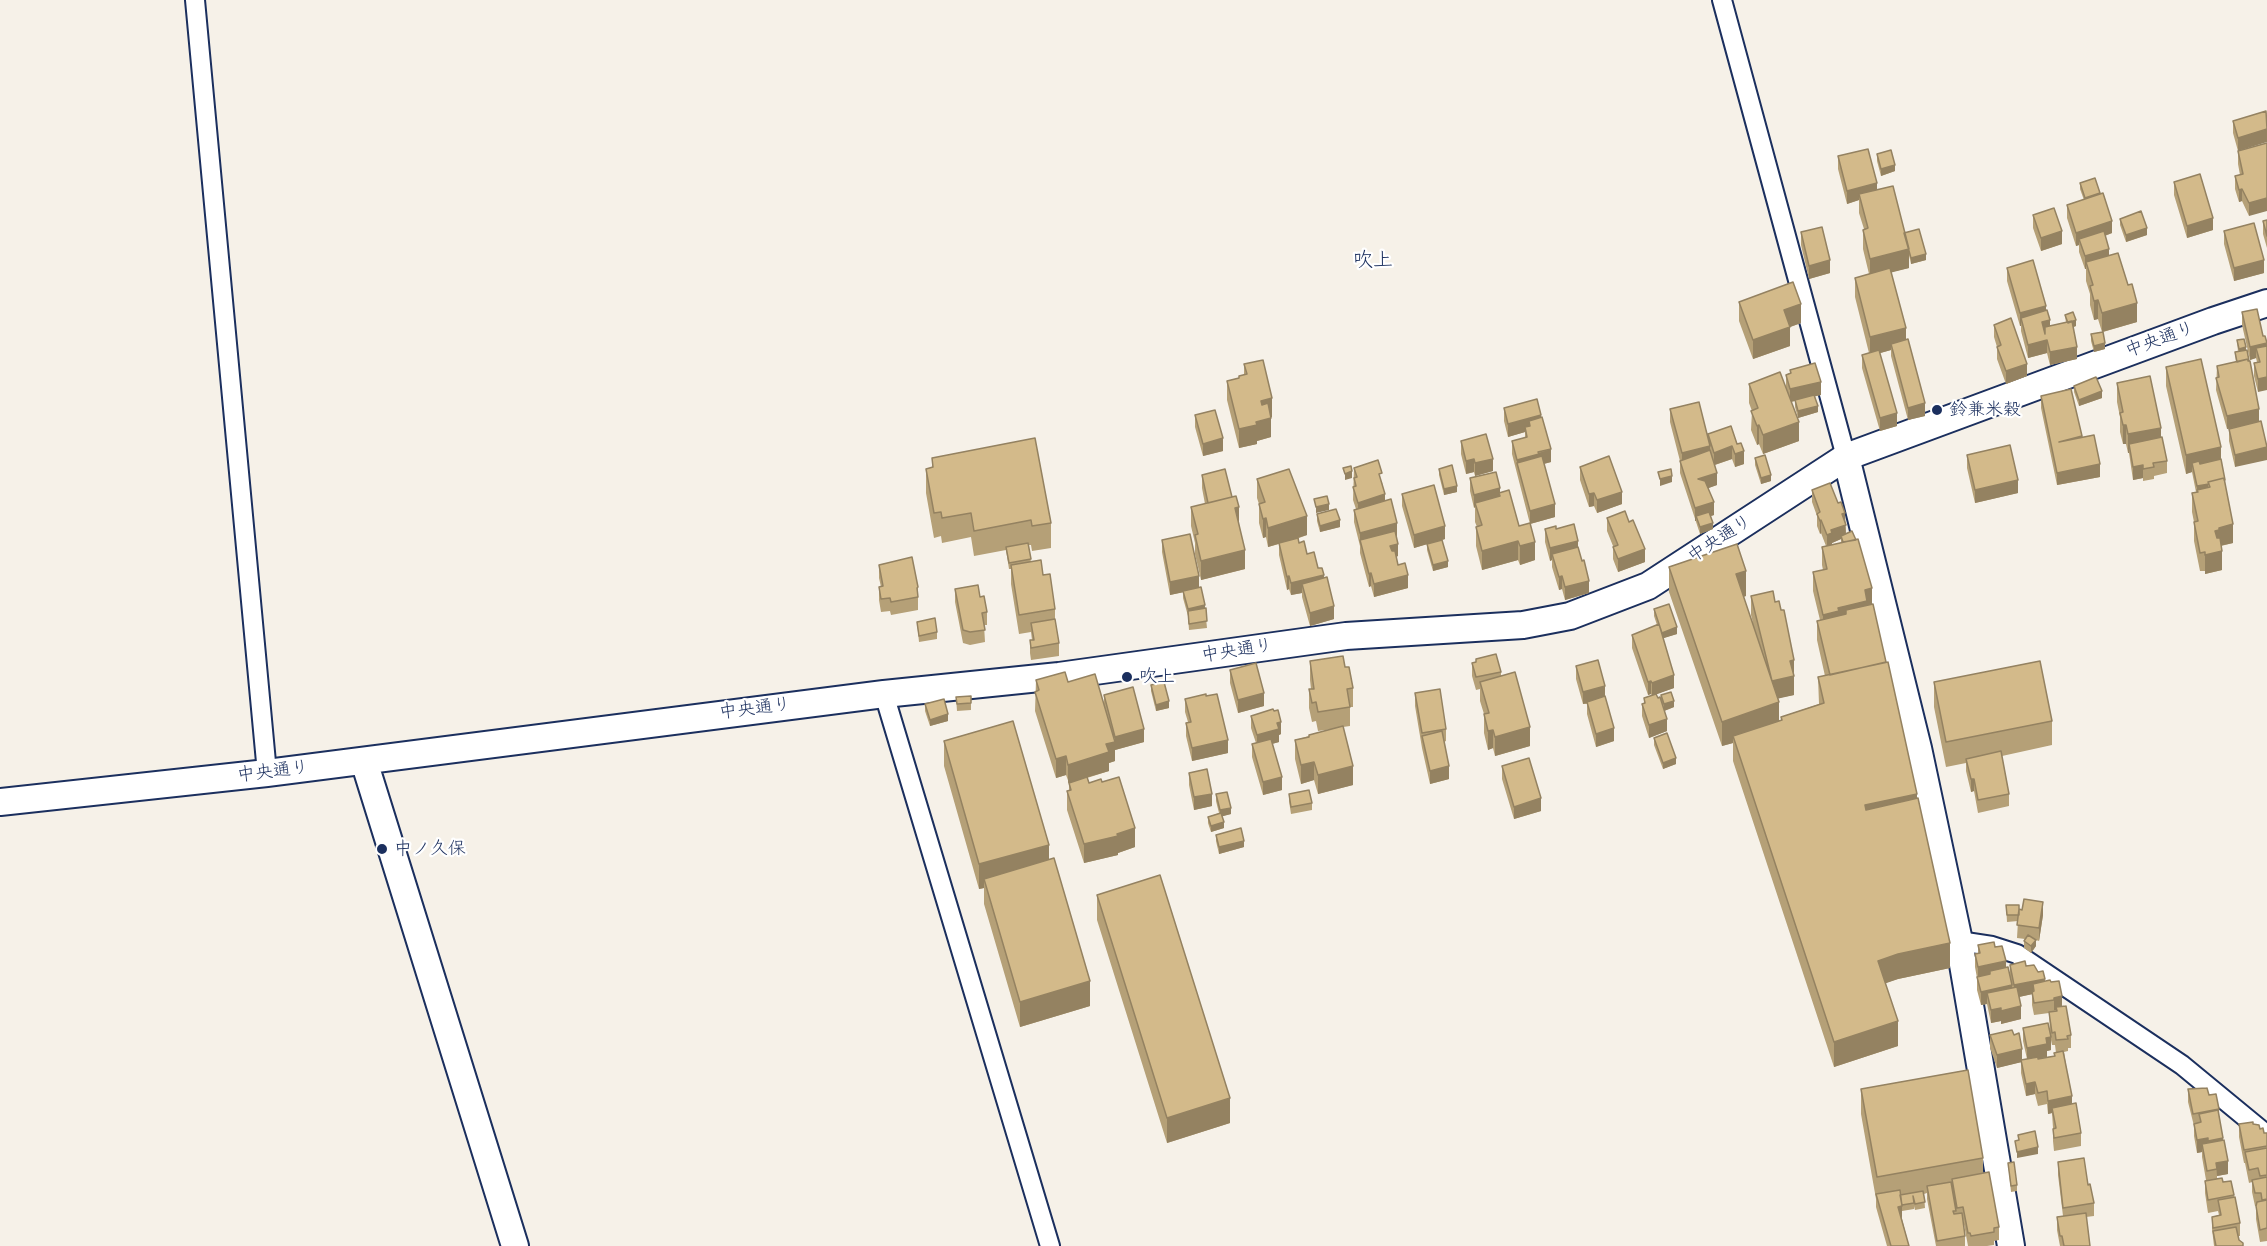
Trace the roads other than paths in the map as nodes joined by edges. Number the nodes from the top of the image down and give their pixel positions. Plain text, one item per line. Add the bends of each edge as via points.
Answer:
1 (195, 0) edge
2 (1722, 0) edge
3 (2267, 303) edge
4 (1846, 457) junction
5 (884, 694) junction
6 (364, 761) junction
7 (267, 773) junction
8 (0, 802) edge
9 (1959, 941) junction
10 (2267, 1135) edge
11 (515, 1246) edge
12 (1050, 1246) edge
13 (2011, 1246) edge

1 - 7 street
2 - 4 street
3 - 4 street, 中央通り
4 - 5 street, 中央通り via 1648,586 1570,616 1524,625 1346,636 1069,675
4 - 9 street via 1918,748
5 - 6 street, 中央通り
5 - 12 street
6 - 7 street, 中央通り
6 - 11 street
7 - 8 street, 中央通り
9 - 10 street via 2017,954 2182,1065
9 - 13 street

